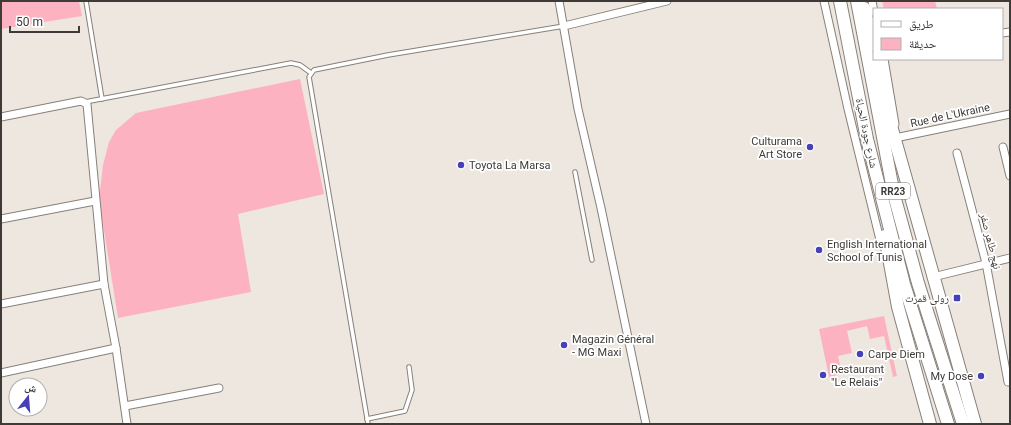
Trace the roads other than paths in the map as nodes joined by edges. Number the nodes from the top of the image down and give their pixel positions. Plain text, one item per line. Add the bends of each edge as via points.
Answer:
1 (86, 1) edge
2 (559, 1) edge
3 (667, 1) edge
4 (824, 1) edge
5 (840, 1) edge
6 (857, 1) edge
7 (862, 1) edge
8 (564, 26) junction
9 (873, 40) edge
10 (877, 60) edge
11 (884, 60) edge
12 (310, 73) junction
13 (102, 99) junction
14 (84, 102) junction
15 (1010, 114) edge
16 (1, 118) edge
17 (896, 138) junction
18 (867, 139) junction
19 (1003, 147) dead end
20 (957, 152) dead end
21 (1008, 161) edge
22 (575, 172) dead end
23 (1010, 176) edge
24 (95, 201) junction
25 (1, 220) edge
26 (1010, 258) edge
27 (592, 260) dead end
28 (986, 263) junction
29 (933, 277) junction
30 (104, 284) junction
31 (894, 290) junction
32 (1, 304) edge
33 (116, 348) junction
34 (409, 367) dead end
35 (1, 373) edge
36 (1008, 382) dead end
37 (219, 388) dead end
38 (125, 406) junction
39 (367, 419) junction
40 (973, 423) edge
41 (127, 424) edge
42 (368, 424) edge
43 (646, 424) edge
44 (930, 424) edge
45 (948, 424) edge

1 - 13 lane
2 - 8 street
3 - 8 street
4 - 31 street via 848,109
5 - 18 highway, شارع جودة الحياة / RR23
6 - 40 highway, شارع جودة الحياة / RR23 via 894,195 918,283 946,377
7 - 9 highway
8 - 12 lane via 388,55 314,70
8 - 43 street via 578,109
10 - 17 highway
11 - 17 street
12 - 13 lane via 300,65 291,63
12 - 39 lane
13 - 14 lane
14 - 16 street
14 - 24 street via 87,107
15 - 17 street, Rue de L'Ukraine
17 - 29 highway
18 - 31 highway
18 - 45 highway, شارع جودة الحياة / RR23 via 904,284
19 - 21 street
20 - 28 street, نهج طاهر صفر
21 - 23 street
22 - 27 lane
24 - 25 street
24 - 30 street
26 - 28 street
28 - 29 street
28 - 36 street, نهج طاهر صفر
29 - 40 highway
30 - 32 street
30 - 33 street
31 - 44 highway
33 - 35 street
33 - 38 street
34 - 39 lane via 412,390 405,411
37 - 38 street
38 - 41 street
39 - 42 lane

